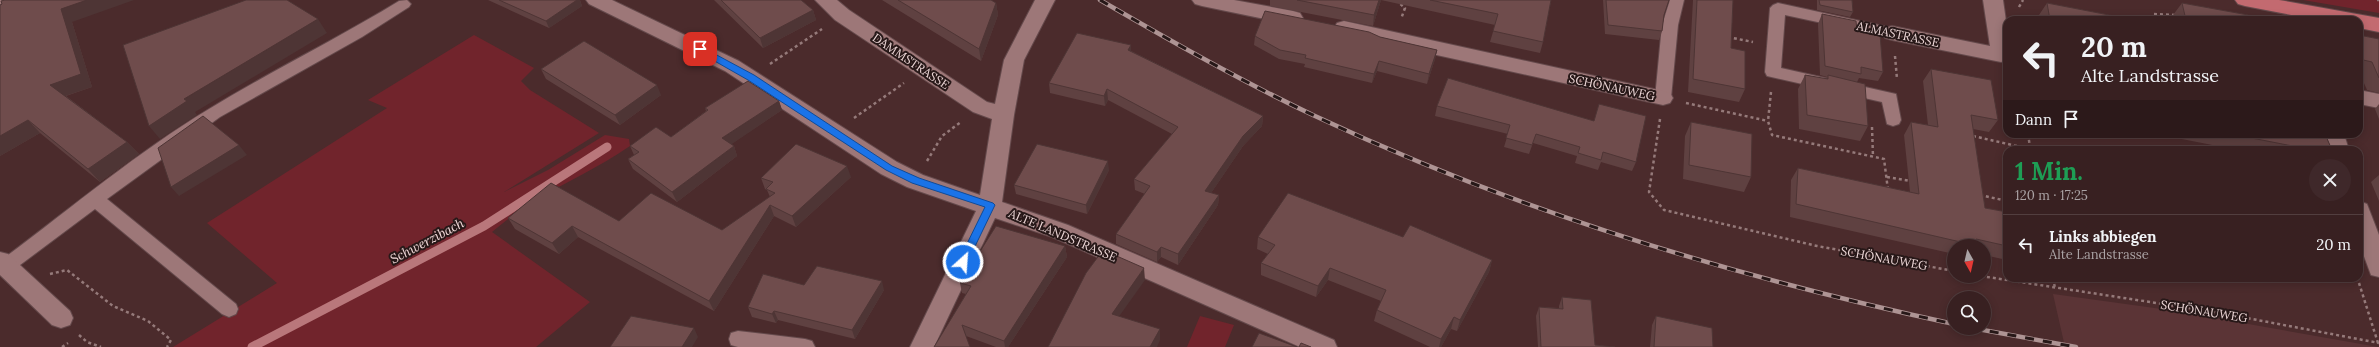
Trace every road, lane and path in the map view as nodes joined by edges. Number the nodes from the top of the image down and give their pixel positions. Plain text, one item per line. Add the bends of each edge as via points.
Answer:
1 (3, 0) edge
2 (596, 0) edge
3 (824, 0) edge
4 (1045, 0) edge
5 (1202, 0) edge
6 (1677, 0) edge
7 (1993, 0) edge
8 (2245, 0) edge
9 (0, 1) edge
10 (404, 4) dead end
11 (2154, 14) dead end
12 (842, 15) junction
13 (2182, 16) edge
14 (2331, 16) edge
15 (2363, 22) edge
16 (2379, 25) edge
17 (1892, 33) joint
18 (1723, 36) edge
19 (1775, 47) junction
20 (765, 68) dead end
21 (923, 69) junction
22 (1663, 98) junction
23 (2363, 98) edge
24 (1770, 99) dead end
25 (2379, 101) edge
26 (980, 107) junction
27 (1003, 115) junction
28 (853, 119) dead end
29 (1893, 120) dead end
30 (1768, 121) junction
31 (1969, 135) edge
32 (1873, 139) dead end
33 (2021, 146) edge
34 (1873, 157) junction
35 (1886, 177) junction
36 (915, 181) junction
37 (1917, 183) edge
38 (1889, 195) edge
39 (1977, 195) edge
40 (95, 199) junction
41 (2003, 200) edge
42 (990, 205) junction
43 (2363, 222) edge
44 (9, 261) edge
45 (2379, 268) edge
46 (1947, 270) edge
47 (1991, 278) edge
48 (2003, 280) edge
49 (2018, 282) edge
50 (2054, 282) edge
51 (2359, 283) dead end
52 (2055, 288) junction
53 (229, 309) dead end
54 (61, 318) dead end
55 (738, 339) dead end
56 (2378, 343) edge
57 (167, 347) edge
58 (806, 347) edge
59 (922, 347) edge
60 (1325, 347) edge

1 - 9 lane
2 - 36 street, ALTE LANDSTRASSE via 732,66 889,168
3 - 12 street, DAMMSTRASSE
4 - 27 street via 1014,60
5 - 22 street, SCHÖNAUWEG
6 - 22 lane via 1670,25
7 - 17 street, ALMASTRASSE via 2000,55
8 - 14 main road
10 - 40 lane via 214,113
11 - 13 path
12 - 20 path
12 - 21 street, DAMMSTRASSE
15 - 16 main road
17 - 19 lane, ALMASTRASSE via 1778,8
18 - 19 path
19 - 29 lane, ALMASTRASSE via 1773,72 1890,98
21 - 26 street, DAMMSTRASSE
21 - 28 path
22 - 30 path
22 - 46 path, SCHÖNAUWEG via 1649,192 1664,210 1817,246
23 - 25 street
24 - 30 path
26 - 27 street, DAMMSTRASSE
26 - 36 path via 942,136
27 - 42 street
30 - 34 path via 1772,134
31 - 33 path
32 - 34 path
34 - 35 path via 1884,159
35 - 37 path
35 - 38 path
36 - 42 street, ALTE LANDSTRASSE
39 - 41 path
40 - 44 lane
40 - 53 lane
42 - 59 street
42 - 60 street, ALTE LANDSTRASSE via 1060,232
43 - 45 street
44 - 54 street
44 - 57 path via 43,275 67,270 113,306 148,321 171,340
47 - 48 path, SCHÖNAUWEG
49 - 52 path, SCHÖNAUWEG
50 - 52 path
51 - 56 path
52 - 56 path, SCHÖNAUWEG via 2215,312
55 - 58 lane

